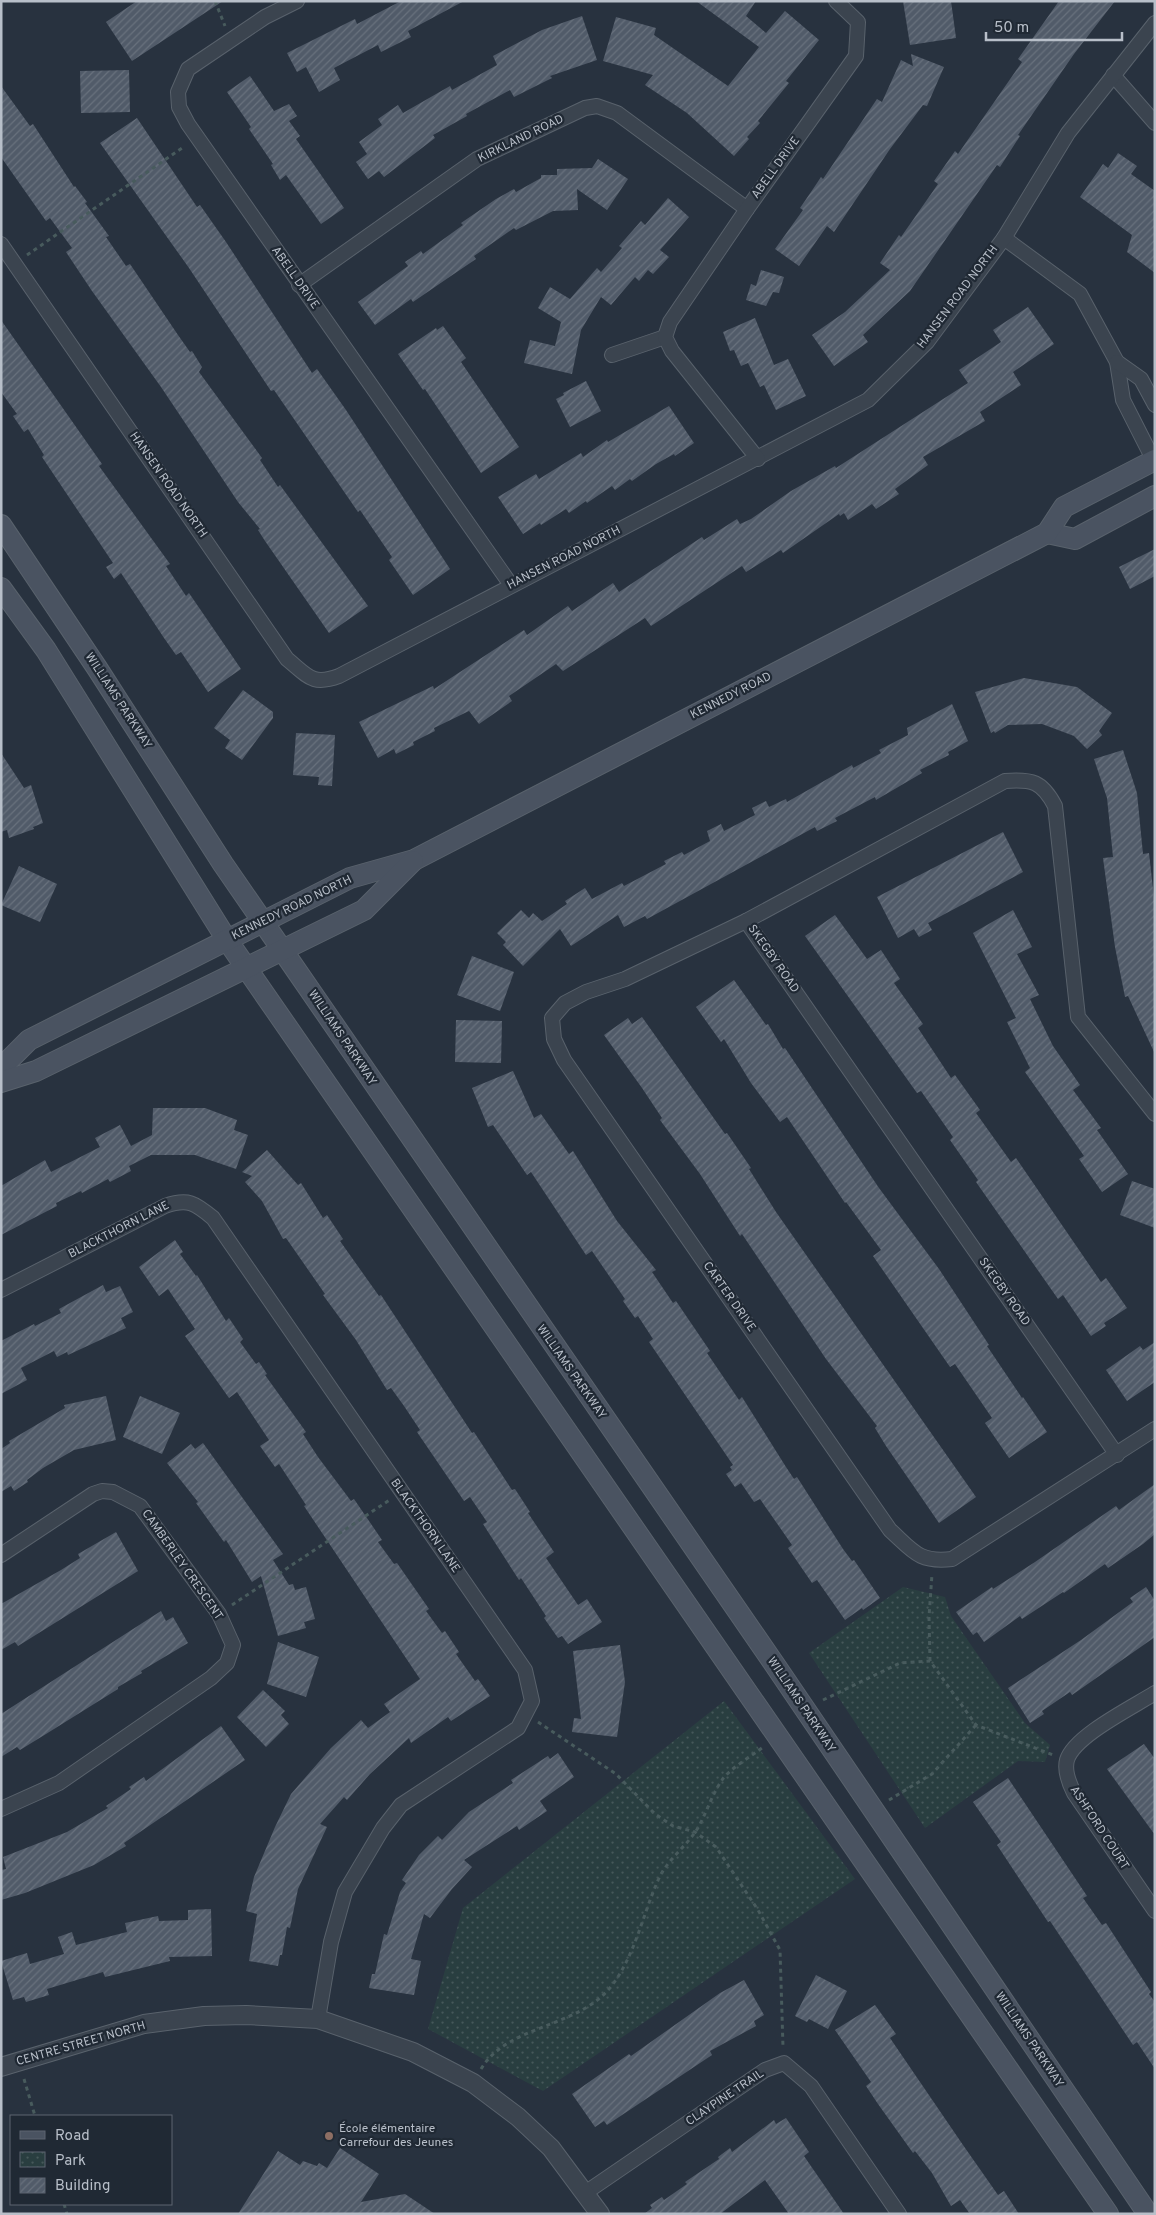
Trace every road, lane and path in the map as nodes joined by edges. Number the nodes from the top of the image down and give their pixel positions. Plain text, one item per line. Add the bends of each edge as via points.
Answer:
1 (215, 1) edge
2 (297, 1) edge
3 (836, 1) edge
4 (1155, 22) edge
5 (231, 40) junction
6 (1113, 76) junction
7 (1155, 124) edge
8 (198, 138) junction
9 (747, 209) junction
10 (1004, 238) junction
11 (1, 244) edge
12 (15, 263) junction
13 (299, 285) junction
14 (665, 337) junction
15 (612, 355) dead end
16 (1117, 362) junction
17 (1155, 405) edge
18 (758, 458) junction
19 (1154, 461) edge
20 (1155, 496) edge
21 (1, 525) edge
22 (1047, 533) junction
23 (511, 585) junction
24 (1, 588) edge
25 (414, 860) junction
26 (746, 921) junction
27 (263, 922) junction
28 (228, 940) junction
29 (282, 950) junction
30 (247, 968) junction
31 (1, 1068) edge
32 (1, 1082) edge
33 (1155, 1114) edge
34 (1, 1290) edge
35 (1155, 1430) edge
36 (1118, 1455) junction
37 (402, 1492) junction
38 (1, 1556) edge
39 (933, 1562) junction
40 (219, 1614) junction
41 (930, 1661) junction
42 (1155, 1693) edge
43 (823, 1700) dead end
44 (529, 1709) junction
45 (976, 1725) junction
46 (763, 1747) dead end
47 (1066, 1760) junction
48 (1, 1809) edge
49 (872, 1810) junction
50 (695, 1832) junction
51 (1155, 1911) edge
52 (318, 2019) junction
53 (19, 2061) junction
54 (784, 2063) junction
55 (1, 2067) edge
56 (473, 2082) junction
57 (35, 2115) edge
58 (585, 2193) junction
59 (600, 2214) edge
60 (899, 2214) edge
61 (1108, 2214) edge
62 (1148, 2214) edge

1 - 5 path
2 - 5 street, ABELL DRIVE via 265,17
3 - 9 street, ABELL DRIVE via 858,22 856,56
4 - 6 street, HANSEN ROAD NORTH
5 - 8 street, ABELL DRIVE via 188,69 178,92 179,106
6 - 7 street
6 - 10 street, HANSEN ROAD NORTH via 1068,133
8 - 12 path
8 - 13 street, ABELL DRIVE
9 - 13 street, KIRKLAND ROAD via 617,113 597,106 585,108 477,159
9 - 14 street, ABELL DRIVE via 670,322
10 - 16 street via 1080,294
10 - 18 street, HANSEN ROAD NORTH via 927,342 868,400
11 - 12 street, HANSEN ROAD NORTH
12 - 23 street, HANSEN ROAD NORTH via 287,659 310,678 323,682 339,676
13 - 23 street, ABELL DRIVE
14 - 15 street
14 - 18 street via 672,351
16 - 17 street via 1141,379
16 - 19 street via 1123,400
18 - 23 street, HANSEN ROAD NORTH
19 - 22 main road via 1064,506
20 - 22 main road via 1075,539
21 - 27 main road, WILLIAMS PARKWAY
22 - 25 main road, KENNEDY ROAD
24 - 28 main road via 46,650
25 - 27 main road, KENNEDY ROAD NORTH via 350,878
25 - 29 main road via 364,910
26 - 33 street, SKEGBY ROAD via 1005,782 1026,780 1046,789 1055,806 1078,1017
26 - 36 street, SKEGBY ROAD
26 - 39 street, CARTER DRIVE via 565,1003 552,1018 554,1039 564,1060 890,1530 914,1553
27 - 28 main road, KENNEDY ROAD NORTH
27 - 29 main road, WILLIAMS PARKWAY
28 - 30 main road
28 - 31 main road, KENNEDY ROAD NORTH via 29,1040
29 - 30 main road
29 - 49 main road, WILLIAMS PARKWAY
30 - 32 main road via 36,1071
30 - 61 main road
34 - 37 street, BLACKTHORN LANE via 165,1206 178,1201 190,1202 213,1218
35 - 36 street
36 - 39 street via 952,1559
37 - 40 path
37 - 44 street, BLACKTHORN LANE via 525,1670 532,1701
38 - 40 street, CAMBERLEY CRESCENT via 93,1494 113,1492 140,1506
39 - 41 path
40 - 48 street, CAMBERLEY CRESCENT via 233,1645 227,1663 218,1672 59,1784
41 - 43 path via 900,1663
41 - 45 path
42 - 47 street via 1077,1742
44 - 50 path via 538,1721 616,1774 655,1814 673,1826
44 - 52 street via 518,1728 401,1805 383,1828 345,1892 331,1942
45 - 47 path
45 - 49 path via 932,1774
46 - 50 path via 722,1779
47 - 51 street, ASHFORD COURT via 1067,1779 1074,1793
49 - 62 main road, WILLIAMS PARKWAY
50 - 54 path via 716,1847 780,1950
50 - 56 path via 661,1874 635,1946 612,1985 569,2019 505,2044 487,2060
52 - 53 street, CENTRE STREET NORTH via 204,2016 144,2024
52 - 56 street, CENTRE STREET NORTH via 414,2052
53 - 55 street, CENTRE STREET NORTH
53 - 57 path
54 - 58 street, CLAYPINE TRAIL via 765,2070
54 - 60 street via 811,2086
56 - 58 street, CENTRE STREET NORTH via 551,2148
58 - 59 street, CENTRE STREET NORTH

